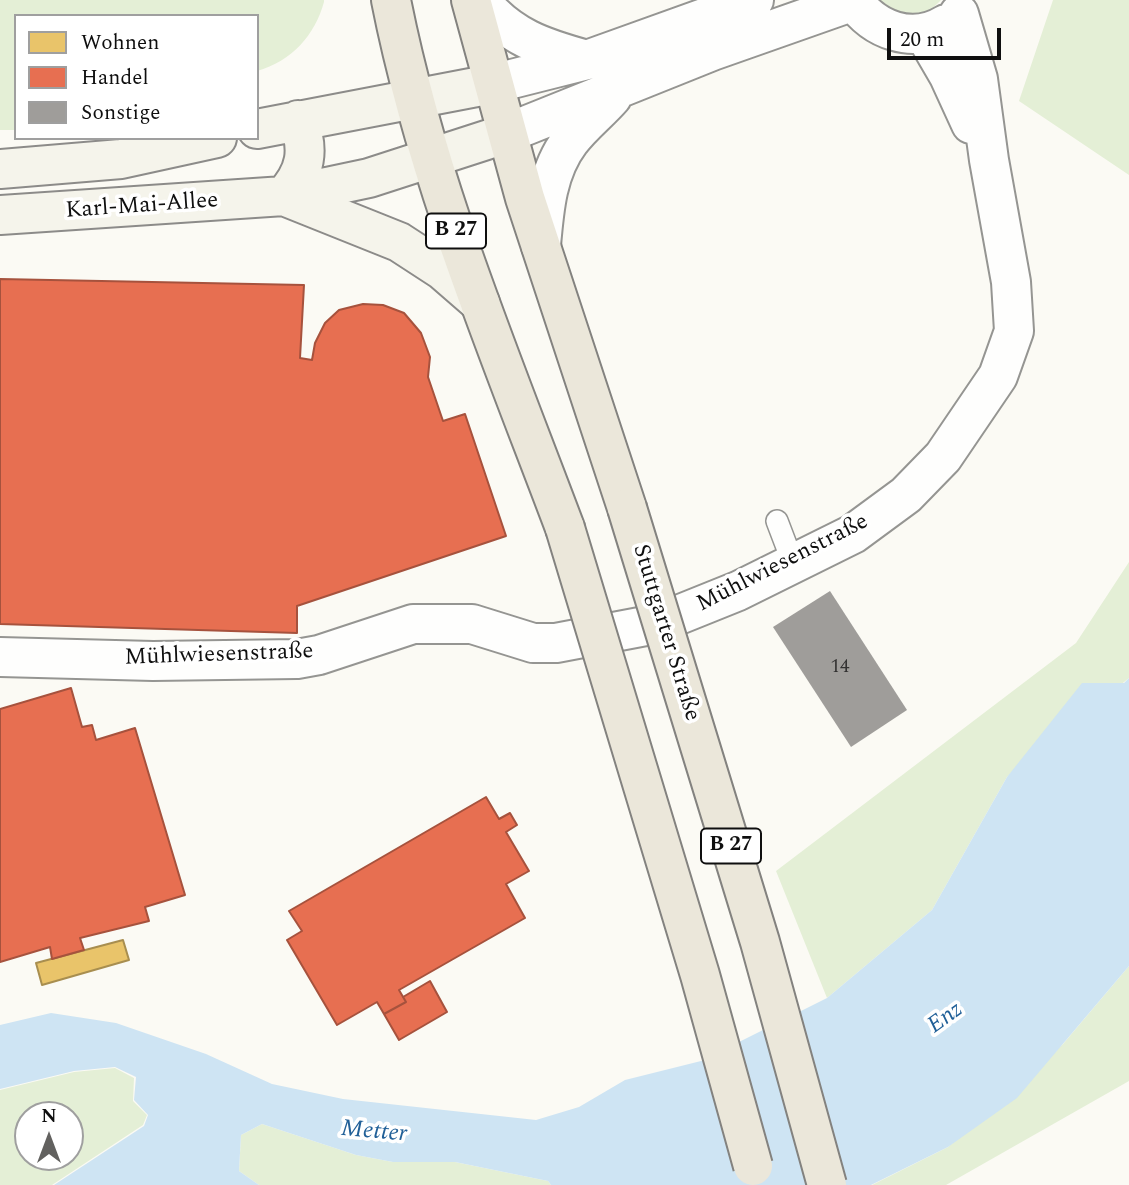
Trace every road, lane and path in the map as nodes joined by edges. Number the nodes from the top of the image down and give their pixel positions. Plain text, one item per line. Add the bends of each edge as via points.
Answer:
1 (391, 0) edge
2 (471, 0) edge
3 (480, 0) edge
4 (754, 0) edge
5 (854, 1) edge
6 (964, 7) edge
7 (924, 33) junction
8 (587, 60) junction
9 (492, 84) junction
10 (623, 86) junction
11 (414, 98) junction
12 (298, 120) junction
13 (259, 129) edge
14 (505, 134) junction
15 (207, 140) edge
16 (431, 158) junction
17 (989, 160) junction
18 (0, 169) edge
19 (284, 196) junction
20 (0, 215) edge
21 (541, 246) junction
22 (480, 303) junction
23 (777, 522) dead end
24 (793, 563) junction
25 (0, 657) edge
26 (758, 1185) edge
27 (827, 1185) edge

1 - 11 main road, B 27
2 - 9 main road, B 27
3 - 8 street via 512,34
4 - 8 street
5 - 7 street via 884,28 903,34
5 - 10 street
6 - 7 street, Mühlwiesenstraße via 943,27
6 - 17 street, Mühlwiesenstraße
7 - 17 street, Mühlwiesenstraße
8 - 9 street
9 - 11 main road
9 - 14 main road, Stuttgarter Straße / B 27
10 - 14 street
10 - 21 street via 570,141 556,166 545,198
11 - 12 main road
11 - 16 main road, B 27
12 - 13 main road
12 - 19 main road via 306,149 304,169
14 - 16 main road, Karl-Mai-Allee
14 - 21 main road, Stuttgarter Straße / B 27
15 - 18 main road, Karl-Mai-Allee via 121,159
16 - 19 main road, Karl-Mai-Allee via 369,178
16 - 22 main road, B 27
17 - 24 street, Mühlwiesenstraße via 1011,282 1014,331 998,376 943,457 906,495 853,534
19 - 20 main road, Karl-Mai-Allee
19 - 22 main road, Karl-Mai-Allee via 399,242 442,270
21 - 27 main road, Stuttgarter Straße / B 27, bridge via 760,942
22 - 26 main road, B 27, bridge via 565,528
23 - 24 lane
24 - 25 street, Mühlwiesenstraße via 656,624 564,642 533,643 472,624 449,622 413,624 296,659

